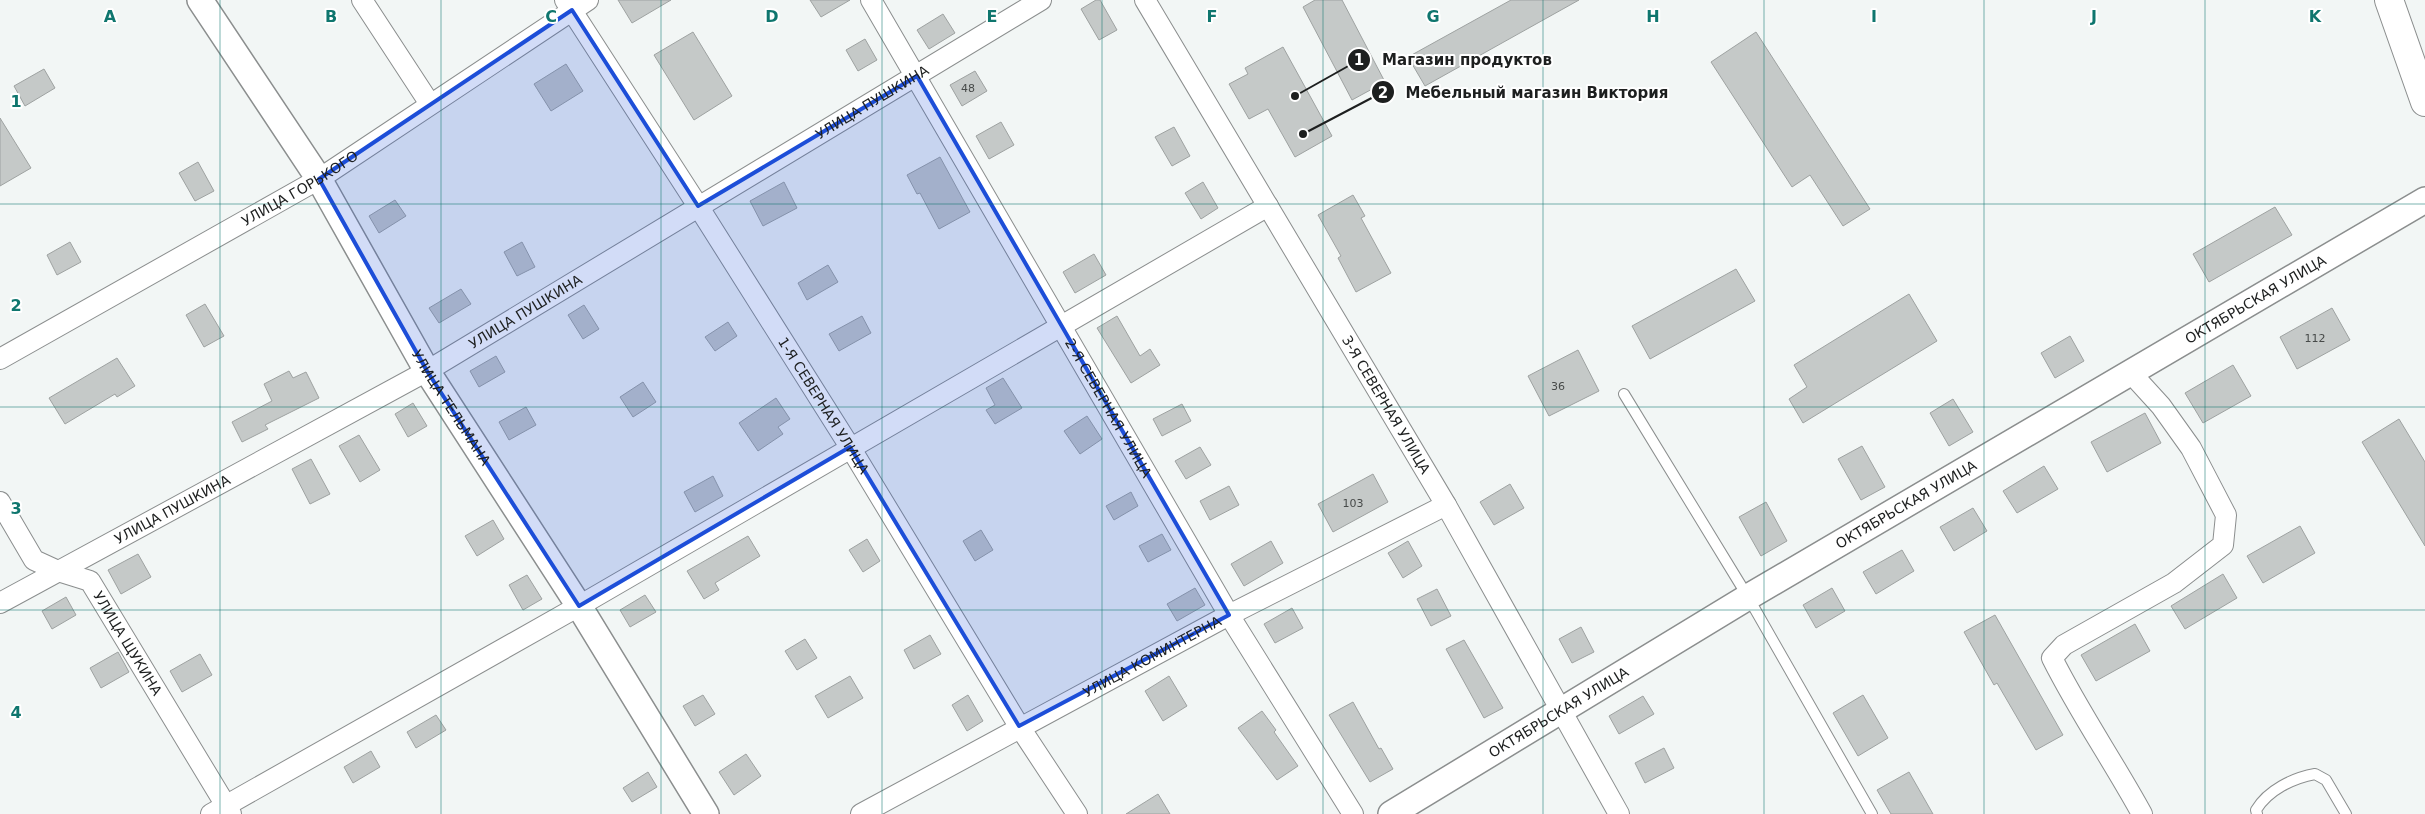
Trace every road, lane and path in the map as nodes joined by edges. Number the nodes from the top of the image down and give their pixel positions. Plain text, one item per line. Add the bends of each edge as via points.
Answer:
1 (200, 0) edge
2 (362, 0) edge
3 (871, 0) edge
4 (1041, 0) edge
5 (1145, 0) edge
6 (2389, 0) edge
7 (575, 3) edge
8 (917, 76) junction
9 (2425, 102) edge
10 (430, 104) junction
11 (319, 179) junction
12 (2425, 200) edge
13 (698, 206) junction
14 (1268, 206) junction
15 (1063, 326) junction
16 (0, 359) edge
17 (427, 371) junction
18 (2130, 372) junction
19 (1624, 394) dead end
20 (850, 448) junction
21 (0, 502) edge
22 (1446, 504) junction
23 (58, 571) junction
24 (1748, 597) junction
25 (0, 603) edge
26 (579, 606) junction
27 (1229, 615) junction
28 (1561, 710) junction
29 (1019, 726) junction
30 (223, 811) edge
31 (706, 814) edge
32 (861, 814) edge
33 (1077, 814) edge
34 (1353, 814) edge
35 (1391, 814) edge
36 (1619, 814) edge
37 (1872, 814) edge
38 (2142, 814) edge
39 (2257, 814) edge
40 (2346, 814) edge

1 - 11 street, УЛИЦА ТЕЛЬМАНА
2 - 10 street
3 - 8 street, 2-Я СЕВЕРНАЯ УЛИЦА
4 - 8 street, УЛИЦА ПУШКИНА
5 - 14 street, 3-Я СЕВЕРНАЯ УЛИЦА
6 - 9 main road
7 - 10 street, УЛИЦА ГОРЬКОГО
7 - 13 street, 1-Я СЕВЕРНАЯ УЛИЦА
8 - 13 street, УЛИЦА ПУШКИНА
8 - 15 street, 2-Я СЕВЕРНАЯ УЛИЦА
10 - 11 street, УЛИЦА ГОРЬКОГО
11 - 16 street, УЛИЦА ГОРЬКОГО
11 - 17 street, УЛИЦА ТЕЛЬМАНА
12 - 18 street, ОКТЯБРЬСКАЯ УЛИЦА
13 - 17 street, УЛИЦА ПУШКИНА
13 - 20 street, 1-Я СЕВЕРНАЯ УЛИЦА
14 - 15 street
14 - 22 street, 3-Я СЕВЕРНАЯ УЛИЦА
15 - 20 street
15 - 27 street, 2-Я СЕВЕРНАЯ УЛИЦА
17 - 23 street, УЛИЦА ПУШКИНА
17 - 26 street, УЛИЦА ТЕЛЬМАНА
18 - 24 street, ОКТЯБРЬСКАЯ УЛИЦА
18 - 38 street via 2191,448 2226,515 2223,545 2174,583 2064,645 2052,658
19 - 24 lane
20 - 26 street
20 - 29 street, 1-Я СЕВЕРНАЯ УЛИЦА
21 - 23 street, УЛИЦА ЩУКИНА via 34,560
22 - 27 street, УЛИЦА КОМИНТЕРНА
22 - 28 street, 3-Я СЕВЕРНАЯ УЛИЦА
23 - 25 street, УЛИЦА ПУШКИНА
23 - 30 street, УЛИЦА ЩУКИНА via 90,581
24 - 28 street, ОКТЯБРЬСКАЯ УЛИЦА
24 - 37 lane
26 - 30 street
26 - 31 street, УЛИЦА ТЕЛЬМАНА
27 - 29 street, УЛИЦА КОМИНТЕРНА
27 - 34 street, 2-Я СЕВЕРНАЯ УЛИЦА
28 - 35 street, ОКТЯБРЬСКАЯ УЛИЦА
28 - 36 street, 3-Я СЕВЕРНАЯ УЛИЦА
29 - 32 street, УЛИЦА КОМИНТЕРНА
29 - 33 street, 1-Я СЕВЕРНАЯ УЛИЦА
39 - 40 lane via 2262,800 2272,792 2301,776 2315,774 2326,780

